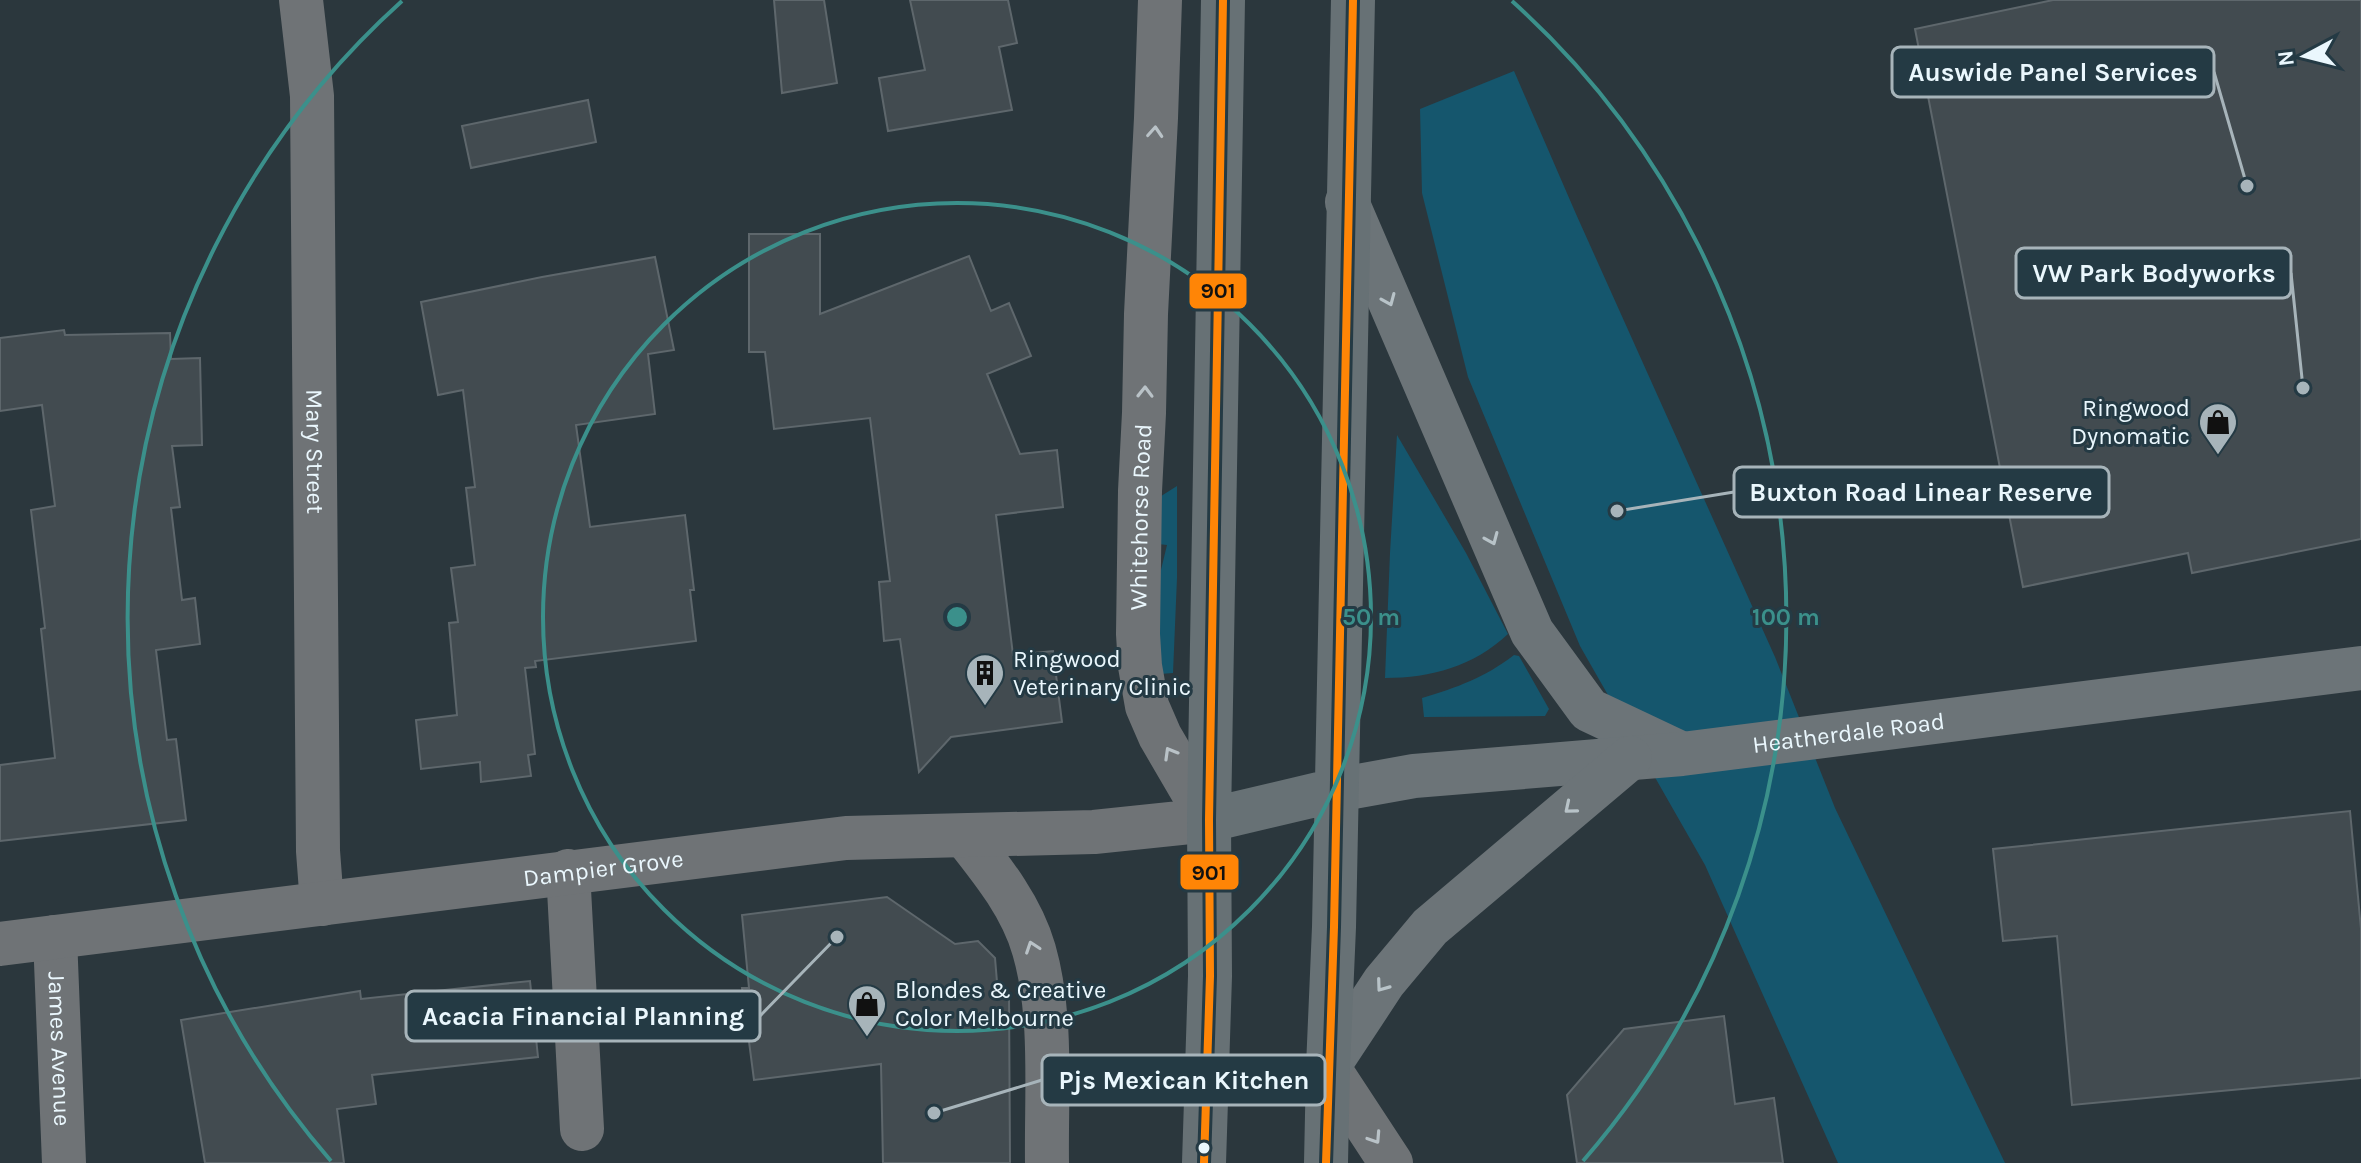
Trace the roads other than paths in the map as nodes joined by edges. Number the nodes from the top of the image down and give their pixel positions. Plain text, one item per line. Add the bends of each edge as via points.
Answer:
1 (301, 0) edge
2 (1160, 0) edge
3 (1223, 0) edge
4 (1353, 0) edge
5 (1347, 202) junction
6 (2361, 668) edge
7 (1682, 754) junction
8 (1630, 758) junction
9 (1336, 790) junction
10 (1209, 820) junction
11 (965, 836) junction
12 (568, 871) junction
13 (322, 904) junction
14 (55, 937) junction
15 (0, 944) edge
16 (1328, 1067) junction
17 (582, 1129) dead end
18 (64, 1163) edge
19 (1047, 1163) edge
20 (1204, 1163) edge
21 (1326, 1163) edge
22 (1391, 1163) edge

1 - 13 street, Mary Street via 312,96 317,836
10 -> 2 street, Whitehorse Road via 1147,706 1138,634
3 - 10 highway
4 - 5 highway
5 -> 7 main road via 1532,632 1589,710
5 - 9 highway
6 - 7 main road, Heatherdale Road
7 - 8 main road, Heatherdale Road
8 - 9 main road, Heatherdale Road via 1414,776
8 -> 16 main road via 1430,927 1384,982
9 - 10 highway
9 - 16 highway
10 - 11 street, Dampier Grove via 1105,831
10 - 20 highway, Whitehorse Road
11 - 12 street, Dampier Grove via 846,838
19 -> 11 street via 1046,1028 1034,947 996,875
12 - 13 street, Dampier Grove
12 - 17 street
13 - 14 street, Dampier Grove
14 - 15 street, Dampier Grove
14 - 18 street, James Avenue
16 - 21 highway
16 -> 22 street

